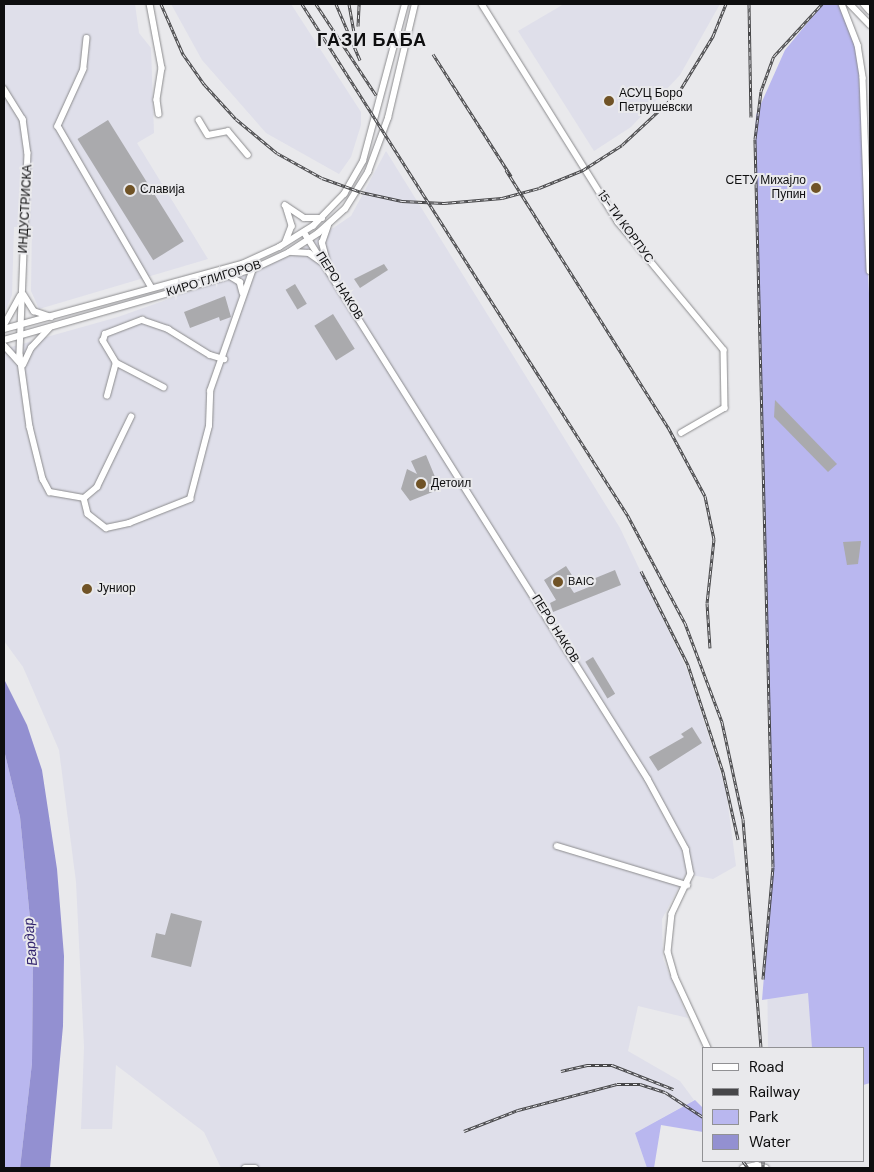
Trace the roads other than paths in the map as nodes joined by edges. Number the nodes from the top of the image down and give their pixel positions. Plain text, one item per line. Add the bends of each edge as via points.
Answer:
1 (150, 4) edge
2 (405, 4) edge
3 (415, 4) edge
4 (482, 4) edge
5 (842, 4) edge
6 (850, 4) edge
7 (864, 4) edge
8 (870, 11) edge
9 (870, 25) edge
10 (87, 38) dead end
11 (4, 89) edge
12 (159, 114) dead end
13 (199, 120) dead end
14 (248, 155) dead end
15 (322, 218) junction
16 (330, 222) junction
17 (304, 232) junction
18 (309, 240) junction
19 (285, 244) junction
20 (289, 252) junction
21 (253, 269) junction
22 (329, 269) junction
23 (870, 271) edge
24 (230, 276) junction
25 (152, 288) junction
26 (23, 290) junction
27 (244, 294) junction
28 (51, 317) junction
29 (22, 324) junction
30 (59, 324) junction
31 (4, 325) edge
32 (4, 330) edge
33 (21, 335) junction
34 (4, 340) edge
35 (4, 345) edge
36 (224, 359) junction
37 (116, 363) junction
38 (22, 367) junction
39 (164, 388) dead end
40 (107, 396) dead end
41 (131, 417) dead end
42 (682, 433) dead end
43 (84, 498) junction
44 (557, 846) dead end
45 (687, 885) junction
46 (708, 1047) edge
47 (756, 1165) edge
48 (245, 1168) edge
49 (255, 1168) edge
50 (743, 1168) edge
51 (766, 1168) edge

1 - 12 street via 162,68 156,100
2 - 15 street, КИРО ГЛИГОРОВ via 363,161 344,194
3 - 16 street, КИРО ГЛИГОРОВ via 377,149 360,188
4 - 42 street, 15-ТИ КОРПУС via 618,222 724,350 725,408
5 - 23 street via 858,45 866,139
6 - 9 street
7 - 8 street
10 - 25 street via 84,69 58,126
11 - 26 street, ИНДУСТРИСКА via 23,119 28,153
13 - 14 street via 208,135 228,131
15 - 17 street, КИРО ГЛИГОРОВ
15 - 19 street via 304,218 285,205 292,226
16 - 18 street, КИРО ГЛИГОРОВ
16 - 22 street via 322,243
17 - 18 street, ПЕРО НАКОВ
17 - 19 street, КИРО ГЛИГОРОВ
18 - 20 street, КИРО ГЛИГОРОВ
18 - 22 street, ПЕРО НАКОВ
19 - 25 street, КИРО ГЛИГОРОВ via 242,264
20 - 21 street, КИРО ГЛИГОРОВ
20 - 22 street via 312,254
21 - 24 street, КИРО ГЛИГОРОВ
21 - 27 street
22 - 45 street, ПЕРО НАКОВ via 657,794 690,858
24 - 27 street via 240,282
24 - 30 street, КИРО ГЛИГОРОВ
25 - 28 street, КИРО ГЛИГОРОВ
26 - 28 street via 34,311
26 - 29 street, ИНДУСТРИСКА
26 - 31 street
27 - 36 street
28 - 29 street, КИРО ГЛИГОРОВ
29 - 32 street, КИРО ГЛИГОРОВ
29 - 33 street, ИНДУСТРИСКА
30 - 33 street, КИРО ГЛИГОРОВ
30 - 38 street via 41,335
33 - 34 street, КИРО ГЛИГОРОВ
33 - 38 street, ИНДУСТРИСКА
35 - 38 street via 15,353
36 - 37 street via 210,355 168,329 142,320 103,337
36 - 43 street via 210,391 208,426 190,499 123,526 106,528 88,514
37 - 39 street
37 - 40 street
38 - 43 street, ИНДУСТРИСКА via 30,427 46,486 50,492
41 - 43 street via 97,487
44 - 45 street
45 - 46 street, ПЕРО НАКОВ via 672,914 668,952 675,977
47 - 50 street
47 - 51 street
48 - 49 street

